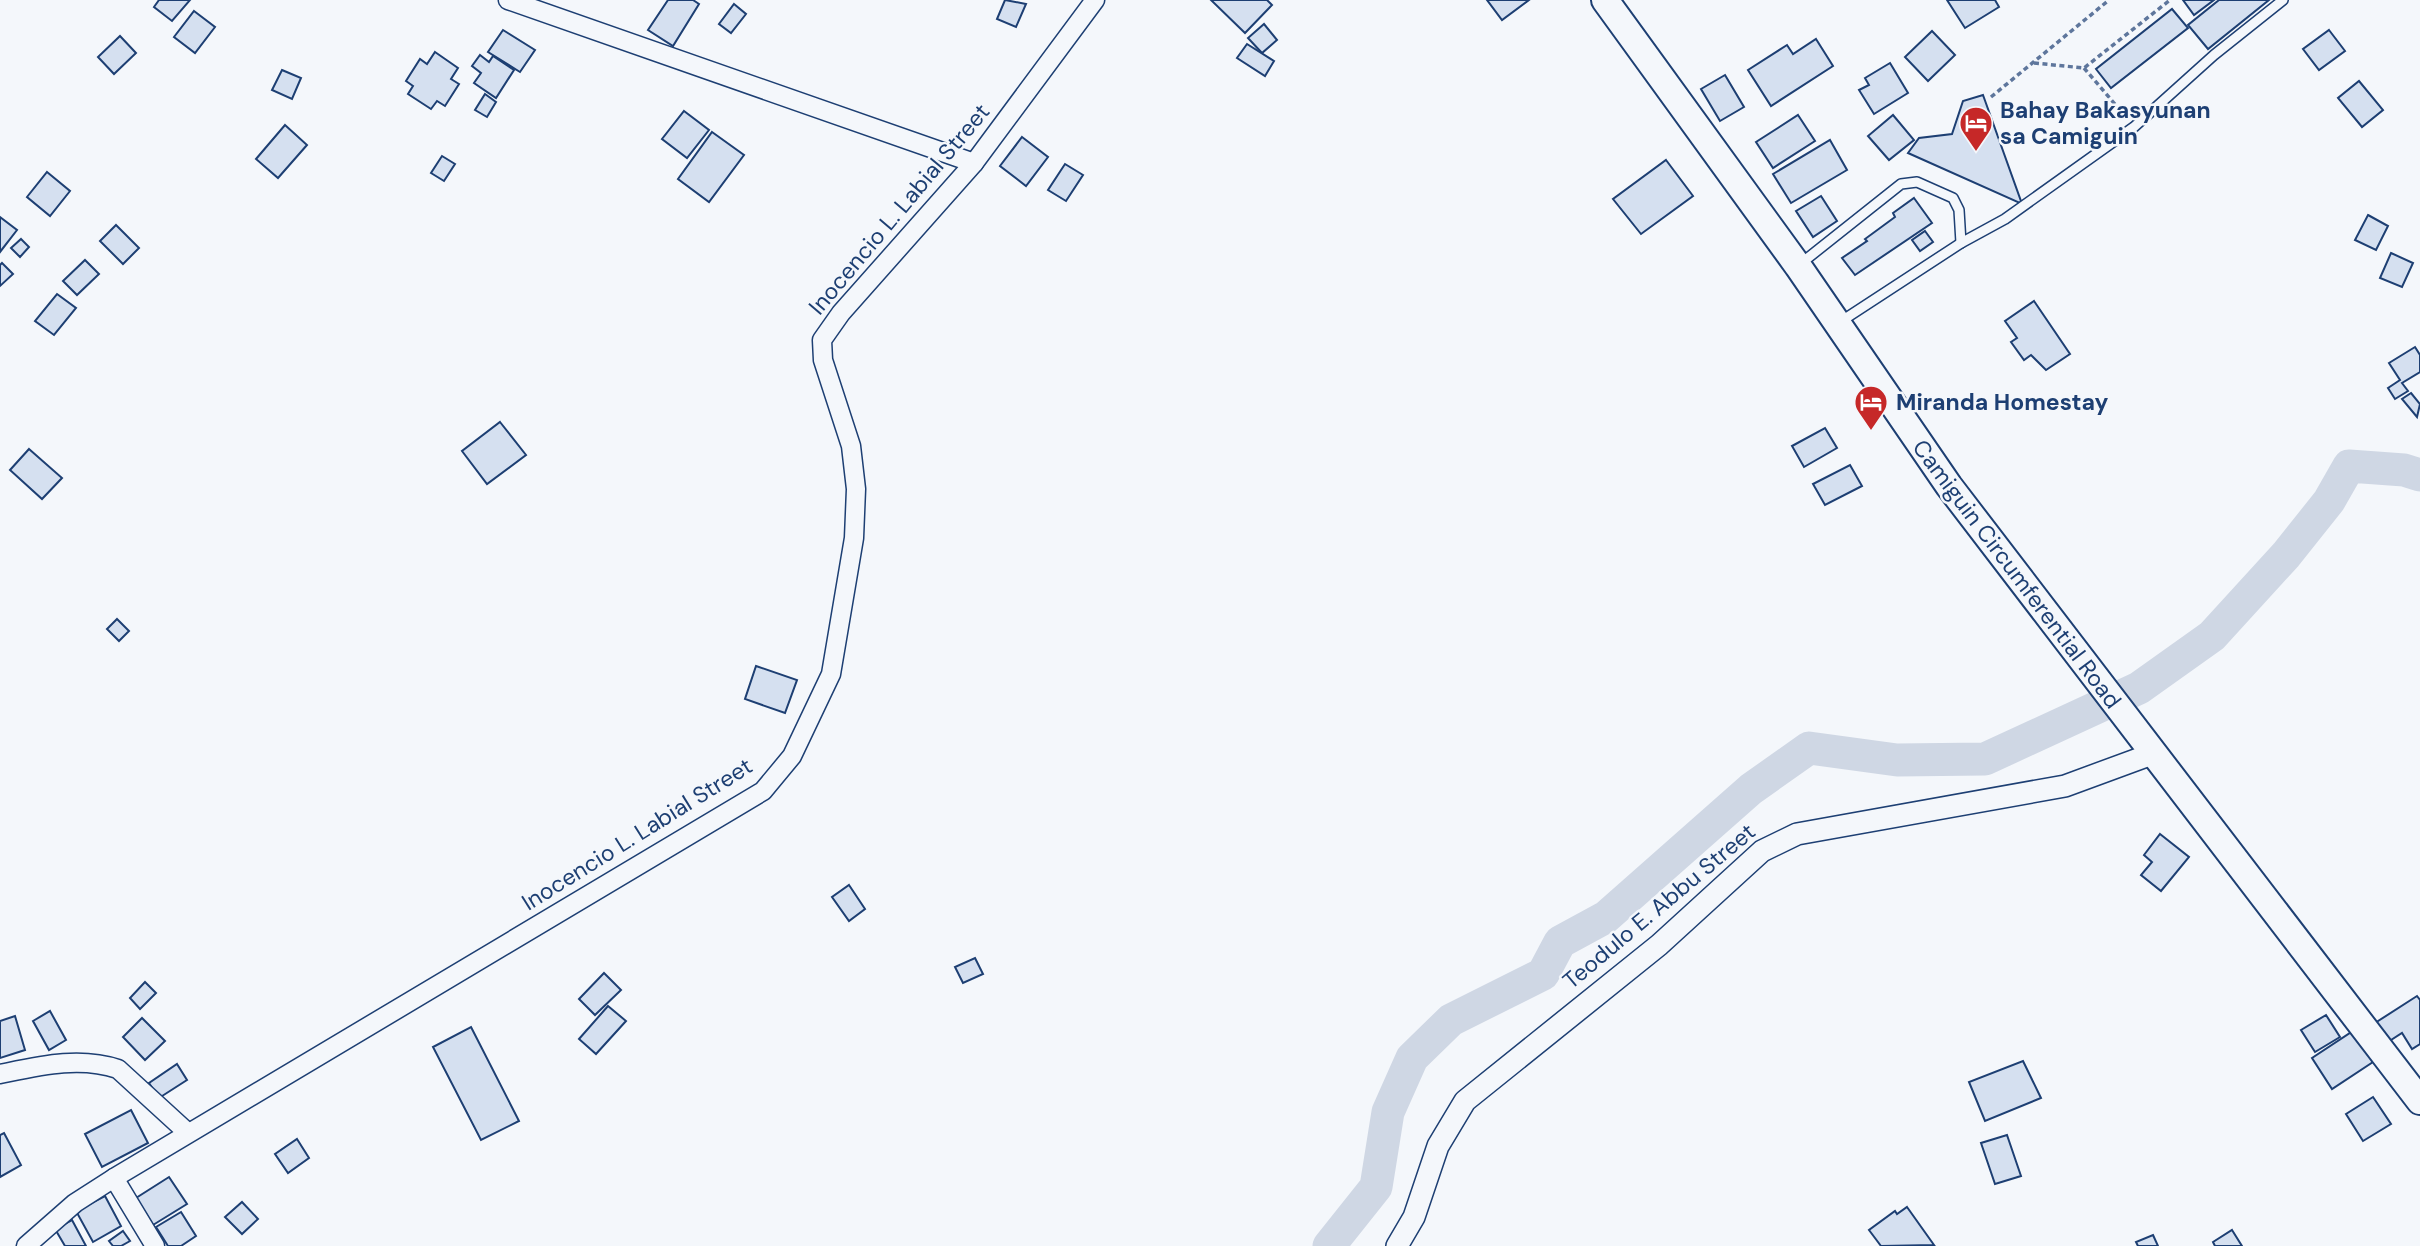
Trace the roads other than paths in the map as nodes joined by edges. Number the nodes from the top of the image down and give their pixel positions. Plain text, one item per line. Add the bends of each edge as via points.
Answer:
1 (508, 0) edge
2 (1095, 0) edge
3 (1605, 0) edge
4 (2283, 0) edge
5 (974, 163) junction
6 (1961, 243) junction
7 (1798, 266) junction
8 (1838, 323) junction
9 (2152, 754) junction
10 (0, 1074) edge
11 (2420, 1101) edge
12 (188, 1133) junction
13 (114, 1178) junction
14 (26, 1246) edge
15 (155, 1246) edge
16 (1397, 1246) edge

1 - 5 street
2 - 5 street, Inocencio L. Labial Street
3 - 7 main road, Camiguin Circumferential Road
4 - 6 lane via 2134,127 2005,219
5 - 12 street, Inocencio L. Labial Street via 822,340 823,360 851,446 855,538 831,674 793,756 763,790
6 - 7 lane via 1959,210 1953,198 1910,181
6 - 8 lane
7 - 8 main road, Camiguin Circumferential Road
8 - 9 main road, Camiguin Circumferential Road via 1949,486
9 - 11 main road, Camiguin Circumferential Road
9 - 16 street, Teodulo E. Abbu Street via 2066,786 1797,834 1762,851 1659,945 1465,1101 1438,1146 1414,1217
10 - 12 street via 51,1064 118,1069
12 - 13 street
13 - 14 street via 75,1203
13 - 15 street

